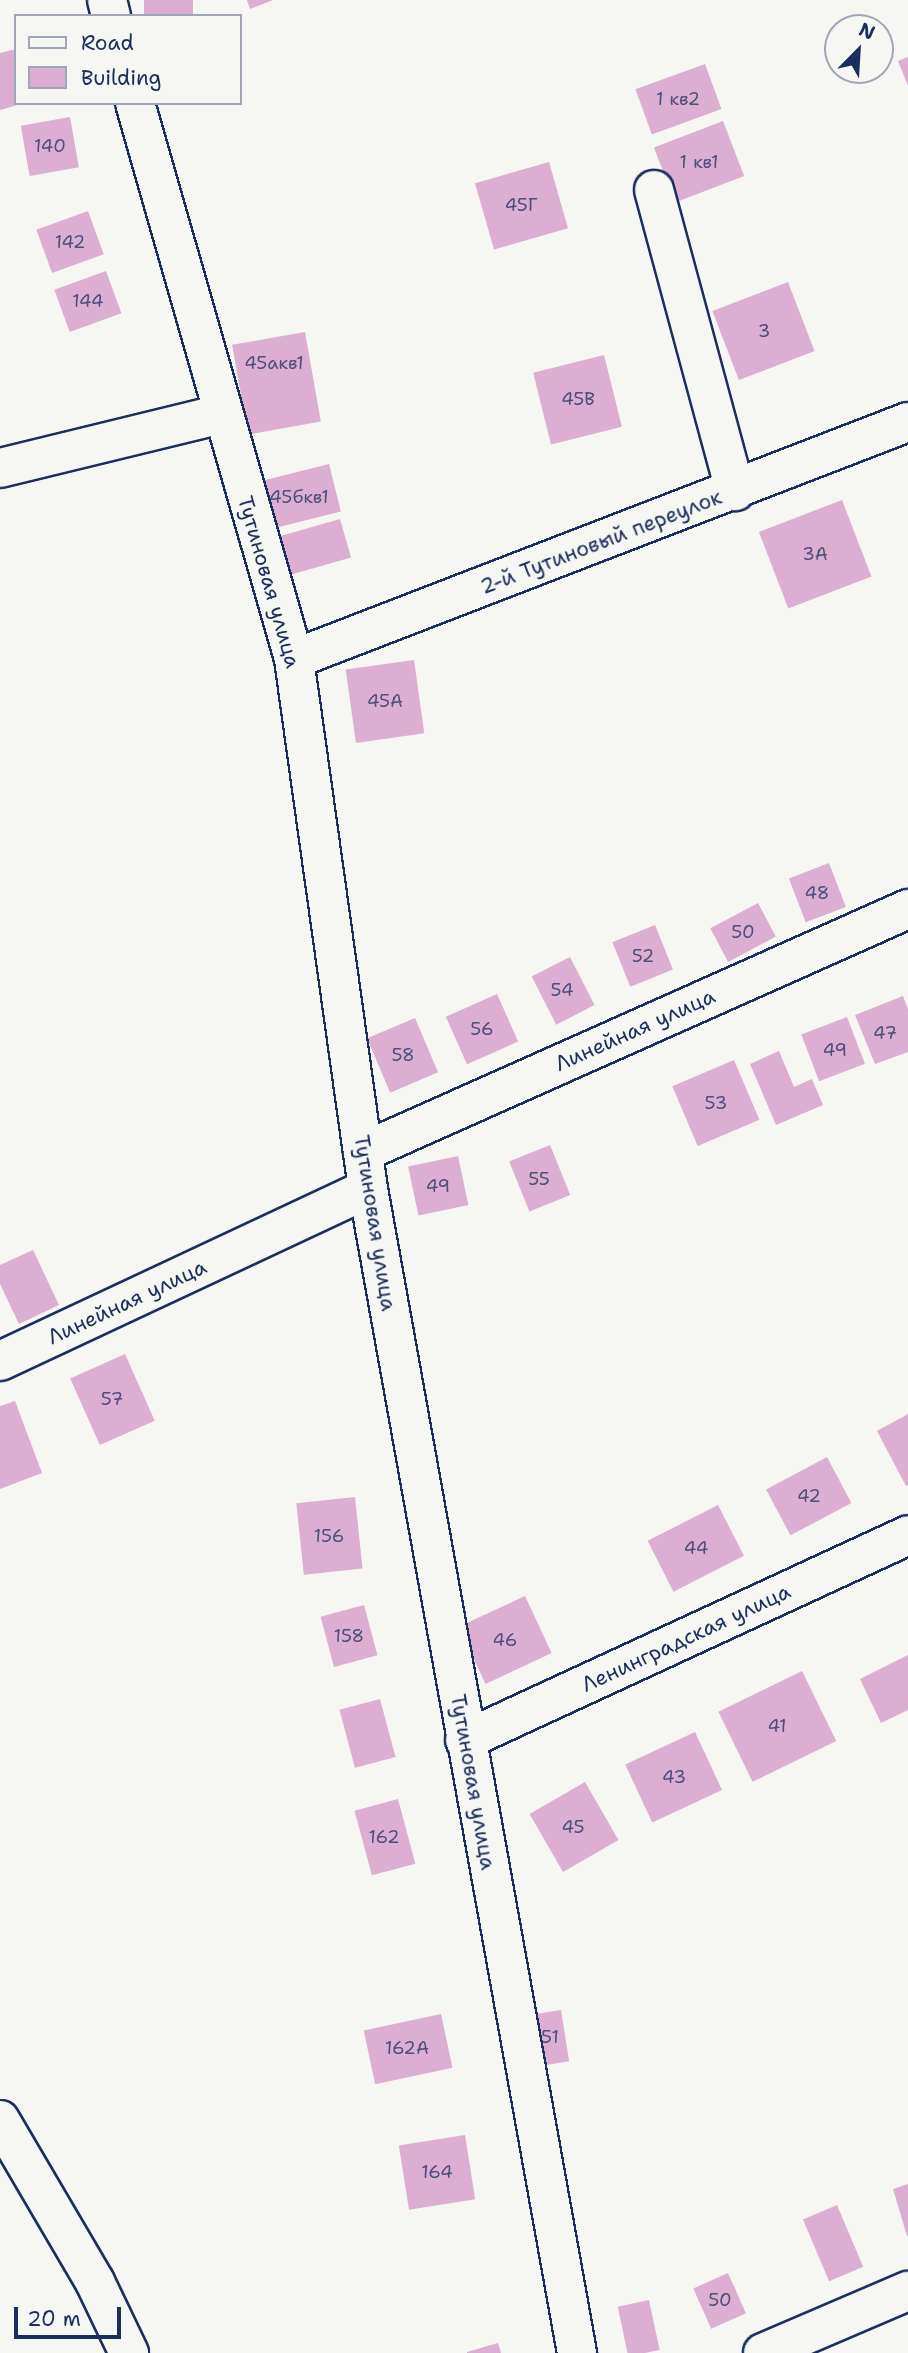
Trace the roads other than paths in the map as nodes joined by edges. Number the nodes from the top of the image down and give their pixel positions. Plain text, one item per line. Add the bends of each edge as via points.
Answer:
1 (136, 105) edge
2 (654, 190) dead end
3 (221, 414) junction
4 (908, 422) edge
5 (0, 468) edge
6 (734, 491) junction
7 (294, 659) junction
8 (908, 909) edge
9 (363, 1152) junction
10 (368, 1189) junction
11 (0, 1362) edge
12 (908, 1535) edge
13 (465, 1741) junction
14 (0, 2120) edge
15 (908, 2291) edge
16 (129, 2353) edge
17 (577, 2353) edge
18 (763, 2353) edge

1 - 3 street, Тутиновая улица
2 - 6 street
3 - 5 street
3 - 7 street, Тутиновая улица
4 - 6 street, 2-й Тутиновый переулок
6 - 7 street, 2-й Тутиновый переулок
7 - 9 street, Тутиновая улица
8 - 9 street, Линейная улица
9 - 10 street, Тутиновая улица
10 - 11 street, Линейная улица
10 - 13 street, Тутиновая улица
12 - 13 street, Ленинградская улица
13 - 17 street, Тутиновая улица
14 - 16 street via 94,2282
15 - 18 street

